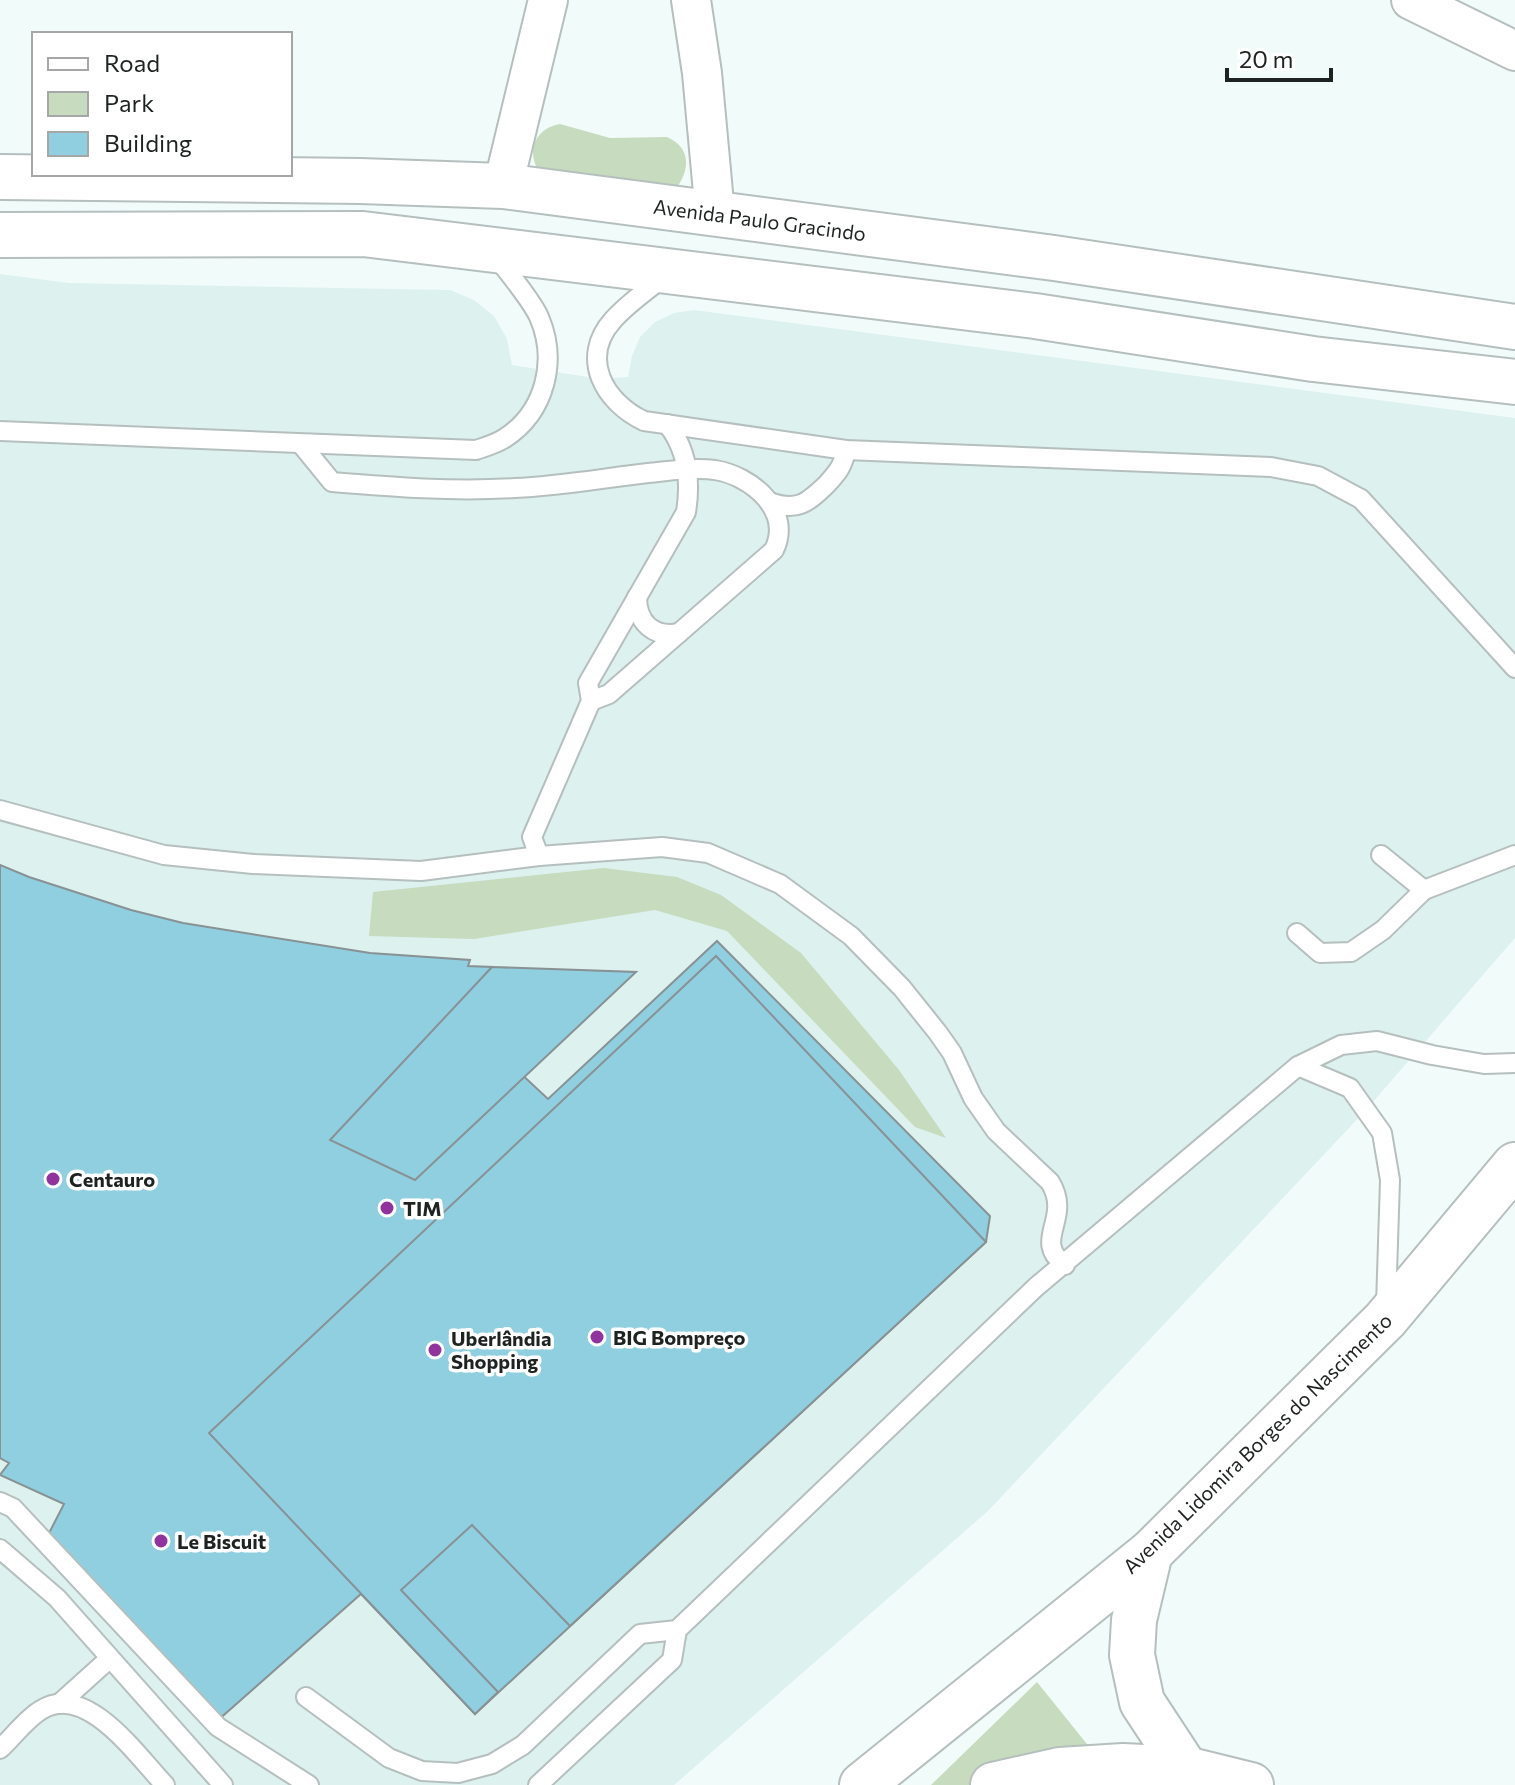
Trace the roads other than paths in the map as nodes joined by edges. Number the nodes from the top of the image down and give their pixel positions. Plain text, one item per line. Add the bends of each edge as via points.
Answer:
1 (548, 0) edge
2 (691, 0) edge
3 (1411, 0) edge
4 (1515, 51) edge
5 (0, 177) edge
6 (131, 180) junction
7 (503, 186) junction
8 (715, 214) junction
9 (0, 235) edge
10 (131, 235) junction
11 (492, 250) junction
12 (1054, 258) junction
13 (672, 271) junction
14 (1322, 297) junction
15 (1035, 316) junction
16 (1515, 327) edge
17 (1313, 359) junction
18 (1515, 382) edge
19 (667, 424) junction
20 (0, 431) edge
21 (301, 444) junction
22 (846, 450) junction
23 (686, 469) junction
24 (769, 502) junction
25 (637, 597) junction
26 (679, 633) junction
27 (1515, 668) edge
28 (591, 701) junction
29 (0, 810) edge
30 (1381, 855) dead end
31 (1515, 855) edge
32 (539, 856) junction
33 (1424, 890) junction
34 (1297, 933) dead end
35 (1515, 1063) edge
36 (1298, 1066) junction
37 (1515, 1165) edge
38 (1065, 1265) junction
39 (1385, 1320) junction
40 (0, 1502) edge
41 (0, 1549) edge
42 (1150, 1553) junction
43 (677, 1630) junction
44 (109, 1659) junction
45 (306, 1697) dead end
46 (59, 1704) junction
47 (0, 1749) edge
48 (1186, 1769) junction
49 (165, 1785) edge
50 (223, 1785) edge
51 (309, 1785) edge
52 (538, 1785) edge
53 (862, 1785) edge
54 (993, 1785) edge
55 (1251, 1785) edge

1 - 7 street
2 - 8 street
3 - 4 street
5 - 6 street, Avenida Paulo Gracindo
6 - 7 street, Avenida Paulo Gracindo
6 - 10 street via 117,191 111,208 117,225
7 - 8 street, Avenida Paulo Gracindo
8 - 12 street, Avenida Paulo Gracindo
9 - 10 street
10 - 11 street via 363,234
11 - 13 street
11 - 21 lane via 538,314 547,342 549,370 541,398 525,422 503,440 476,450
12 - 14 street, Avenida Paulo Gracindo
12 - 15 street via 1063,274 1062,292 1051,308
13 - 15 street
13 - 19 lane via 613,320 598,358 610,397 625,412
14 - 16 street, Avenida Paulo Gracindo
14 - 17 street via 1304,326
15 - 17 street
17 - 18 street
19 - 22 lane
19 - 23 lane via 678,437
20 - 21 lane
21 - 23 lane via 332,482 382,486 515,488
22 - 24 lane via 842,468 809,502
22 - 27 lane via 1271,467 1318,476 1361,499
23 - 24 lane via 717,470 746,482
23 - 25 lane via 686,512
24 - 26 lane via 781,525 774,550
25 - 26 lane via 639,616 652,630
25 - 28 lane via 588,683
26 - 28 lane via 609,694
28 - 32 lane via 532,837
29 - 32 lane via 164,855 253,864 421,871
30 - 33 lane
31 - 33 lane
32 - 38 lane via 662,847 708,853 780,884 851,936 938,1033 996,1131 1050,1182 1059,1203 1050,1243
33 - 34 lane via 1351,952 1320,953
35 - 36 lane via 1484,1064 1377,1041 1341,1045
36 - 38 lane
36 - 39 lane via 1350,1088 1382,1133 1390,1180
37 - 39 street, Avenida Lidomira Borges do Nascimento
38 - 43 lane
39 - 42 street, Avenida Lidomira Borges do Nascimento
40 - 51 lane via 13,1508 218,1727
41 - 44 lane via 57,1598
42 - 48 street via 1134,1620 1132,1655 1142,1702
42 - 53 street, Avenida Lidomira Borges do Nascimento
43 - 45 lane via 640,1634 523,1745 492,1764 458,1773 422,1771 389,1758
43 - 52 lane via 672,1660
44 - 46 lane
44 - 50 lane
46 - 47 lane via 42,1709
46 - 49 lane via 94,1712
48 - 54 street via 1060,1770
48 - 55 street

